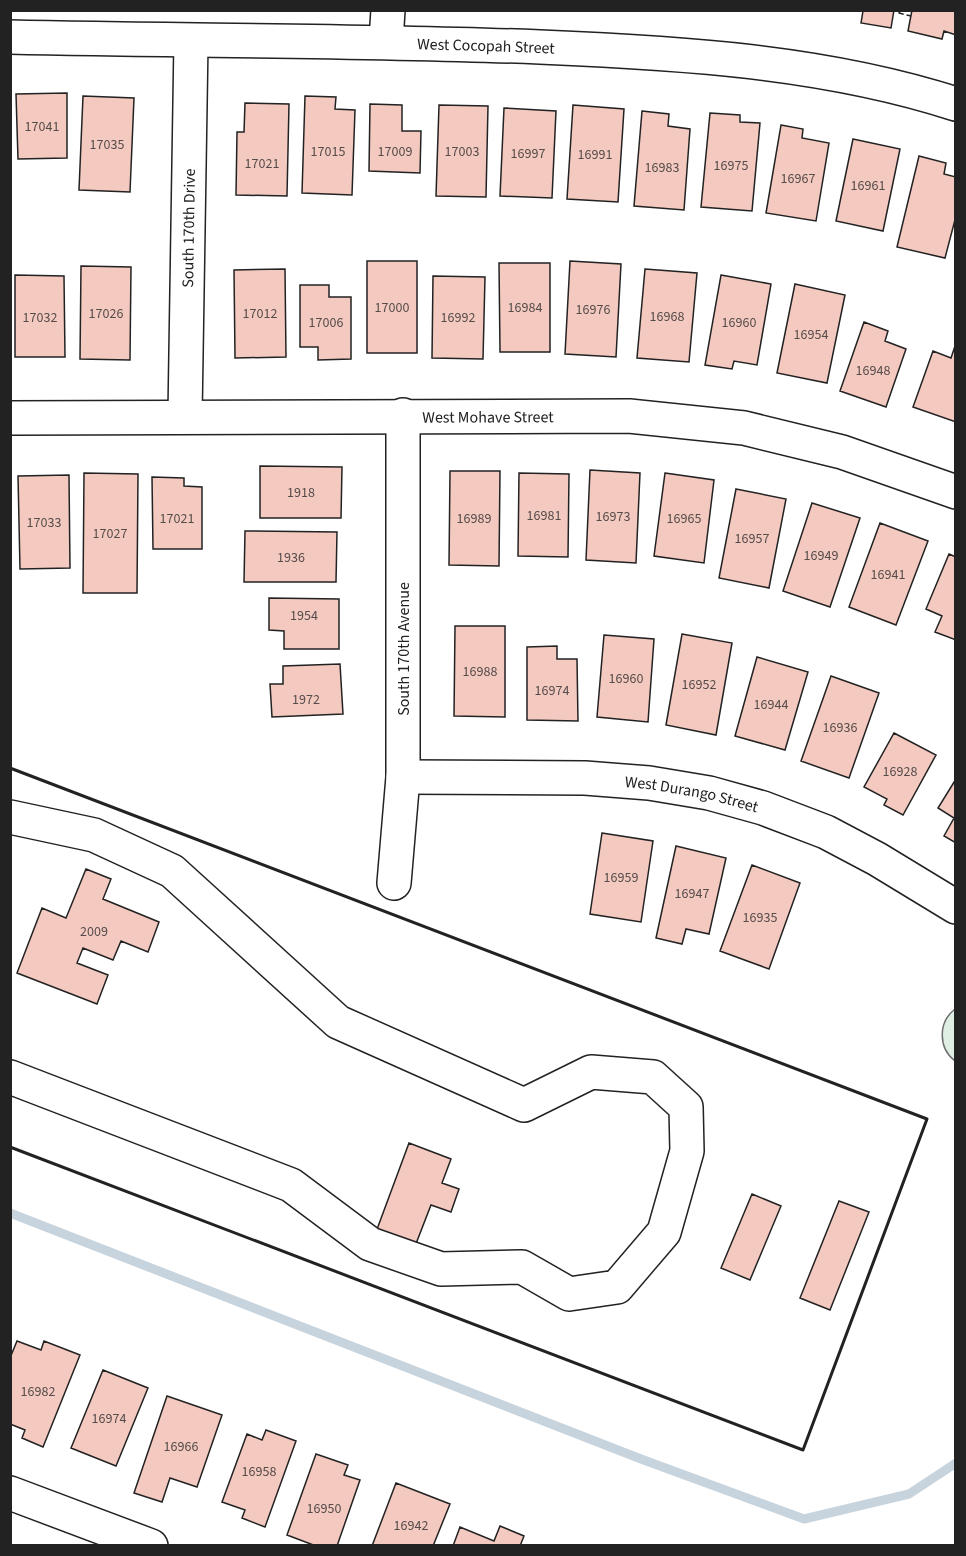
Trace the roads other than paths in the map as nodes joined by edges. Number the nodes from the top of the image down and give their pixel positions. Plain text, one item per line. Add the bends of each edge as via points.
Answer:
1 (387, 26) edge
2 (10, 37) edge
3 (191, 41) junction
4 (956, 104) edge
5 (403, 415) junction
6 (185, 416) junction
7 (10, 418) edge
8 (956, 492) edge
9 (403, 777) junction
10 (10, 818) edge
11 (394, 883) dead end
12 (956, 907) edge
13 (10, 1077) edge
14 (10, 1492) edge
15 (151, 1545) edge

1 - 3 street, West Cocopah Street
1 - 4 street, West Cocopah Street via 797,68
2 - 3 street, West Cocopah Street
3 - 6 street, South 170th Drive
5 - 6 street, West Mohave Street
5 - 8 street, West Mohave Street via 629,416 744,428 842,452
5 - 9 street, South 170th Avenue
6 - 7 street, West Mohave Street
9 - 11 street, South 170th Avenue
9 - 12 street, West Durango Street via 585,778 709,793 826,832
10 - 13 street via 94,835 172,871 338,1022 524,1105 591,1072 653,1077 686,1107 687,1151 664,1232 617,1287 569,1294 522,1267 441,1269 370,1244 291,1185
14 - 15 street

